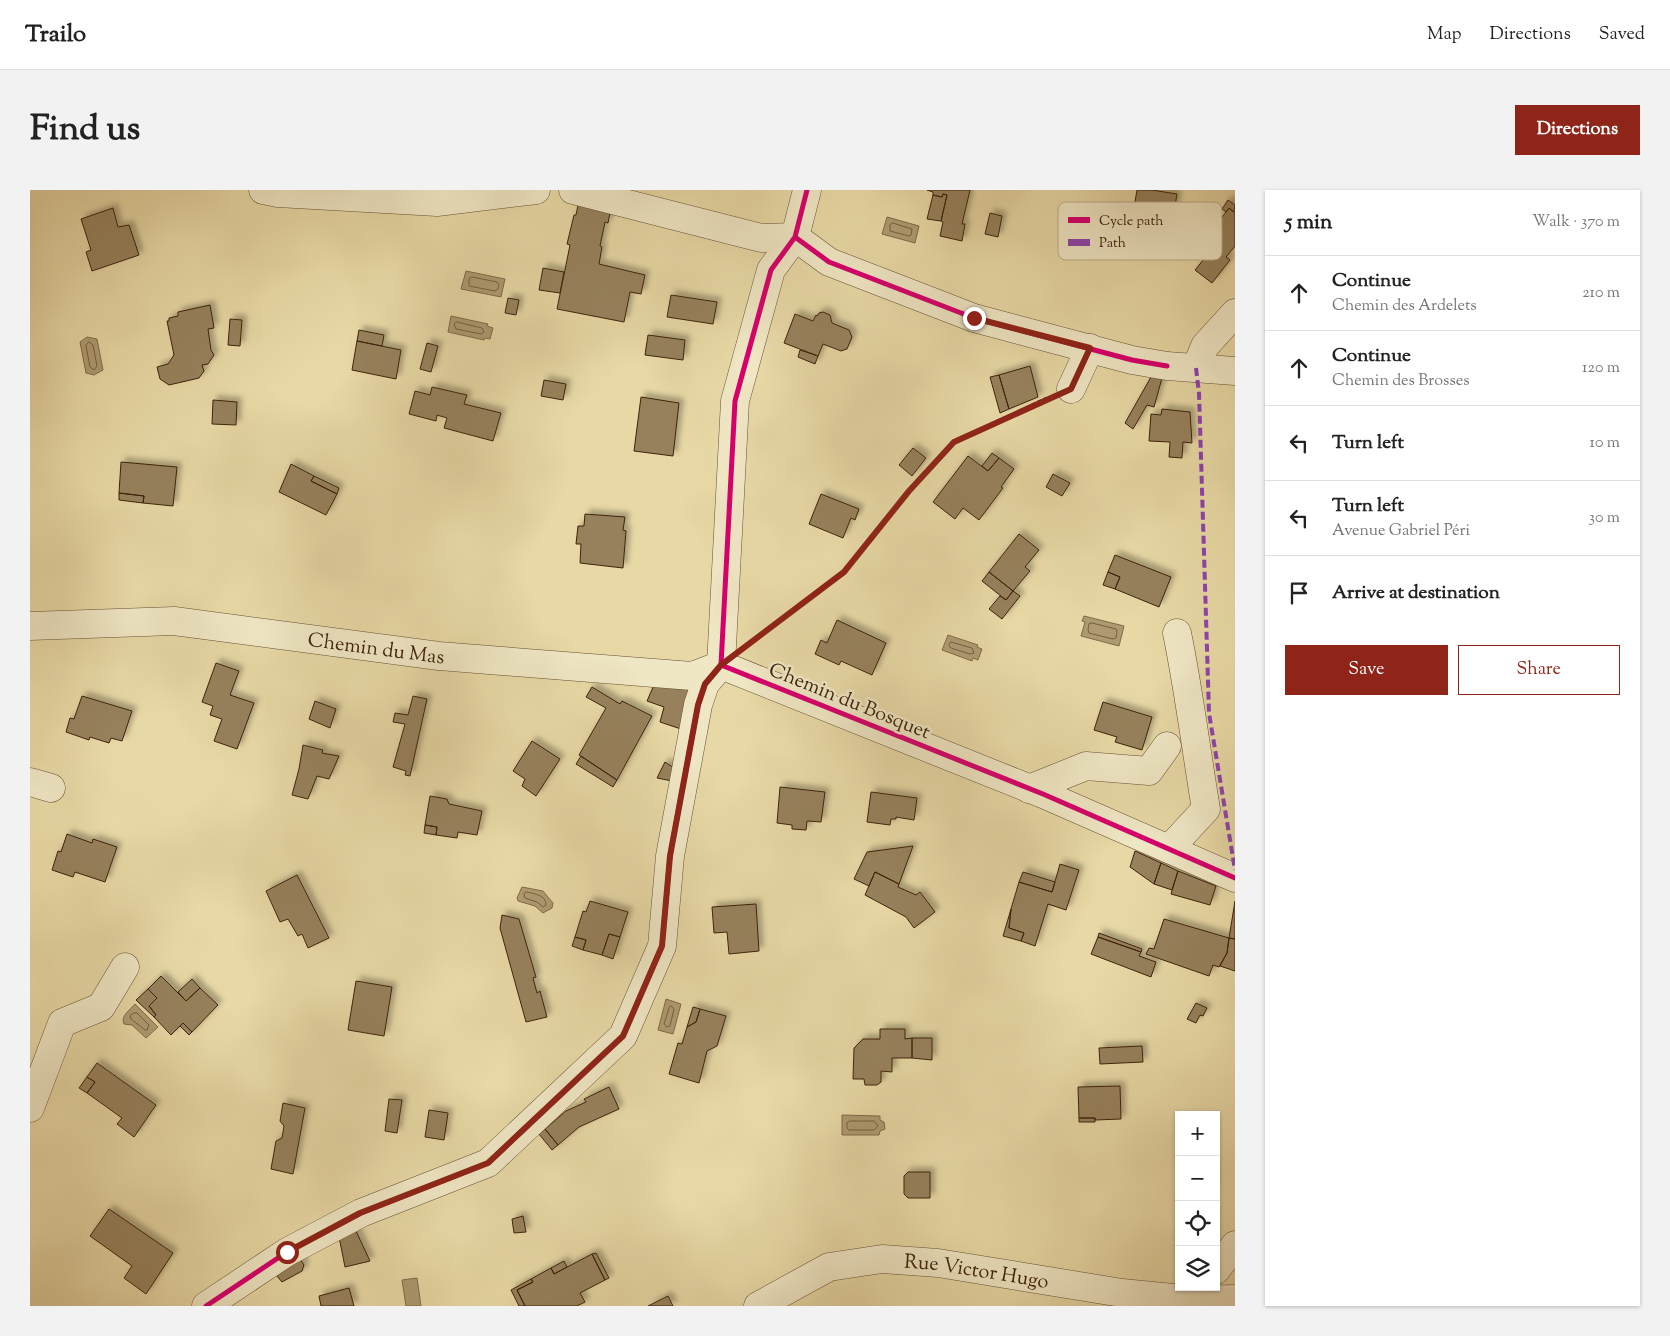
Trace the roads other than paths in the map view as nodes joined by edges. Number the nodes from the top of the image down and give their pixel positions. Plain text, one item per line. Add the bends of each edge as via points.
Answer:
1 (263, 190) edge
2 (536, 190) edge
3 (574, 190) edge
4 (807, 190) edge
5 (795, 237) junction
6 (1235, 313) edge
7 (1090, 348) junction
8 (1196, 368) junction
9 (1235, 371) edge
10 (1071, 389) road end
11 (30, 626) edge
12 (1177, 633) dead end
13 (721, 665) junction
14 (1168, 746) dead end
15 (1030, 789) junction
16 (1169, 849) junction
17 (1235, 878) edge
18 (125, 967) dead end
19 (30, 1108) edge
20 (1235, 1246) edge
21 (1220, 1265) edge
22 (1198, 1293) edge
23 (1235, 1299) edge
24 (206, 1306) edge
25 (758, 1306) edge

1 - 2 street via 437,202
3 - 5 street via 761,238
4 - 5 street
5 - 7 street via 828,262 974,318
5 - 13 street via 771,270 735,401
6 - 8 street via 1205,346
7 - 8 street via 1132,360
7 - 10 street
8 - 9 street
11 - 13 street, Chemin du Mas via 174,621 439,656 692,676
12 - 16 street via 1206,809
13 - 15 street, Chemin du Bosquet
13 - 24 street via 705,684 698,705 670,856 662,946 623,1036 488,1163 360,1213 287,1252
14 - 15 street via 1149,771 1086,766
15 - 16 street, Chemin du Bosquet
16 - 17 street, Chemin du Bosquet
18 - 19 street via 101,1007 62,1023
20 - 21 street
22 - 23 street, Rue Victor Hugo
22 - 25 street, Rue Victor Hugo via 1122,1293 938,1263 882,1259 829,1267

